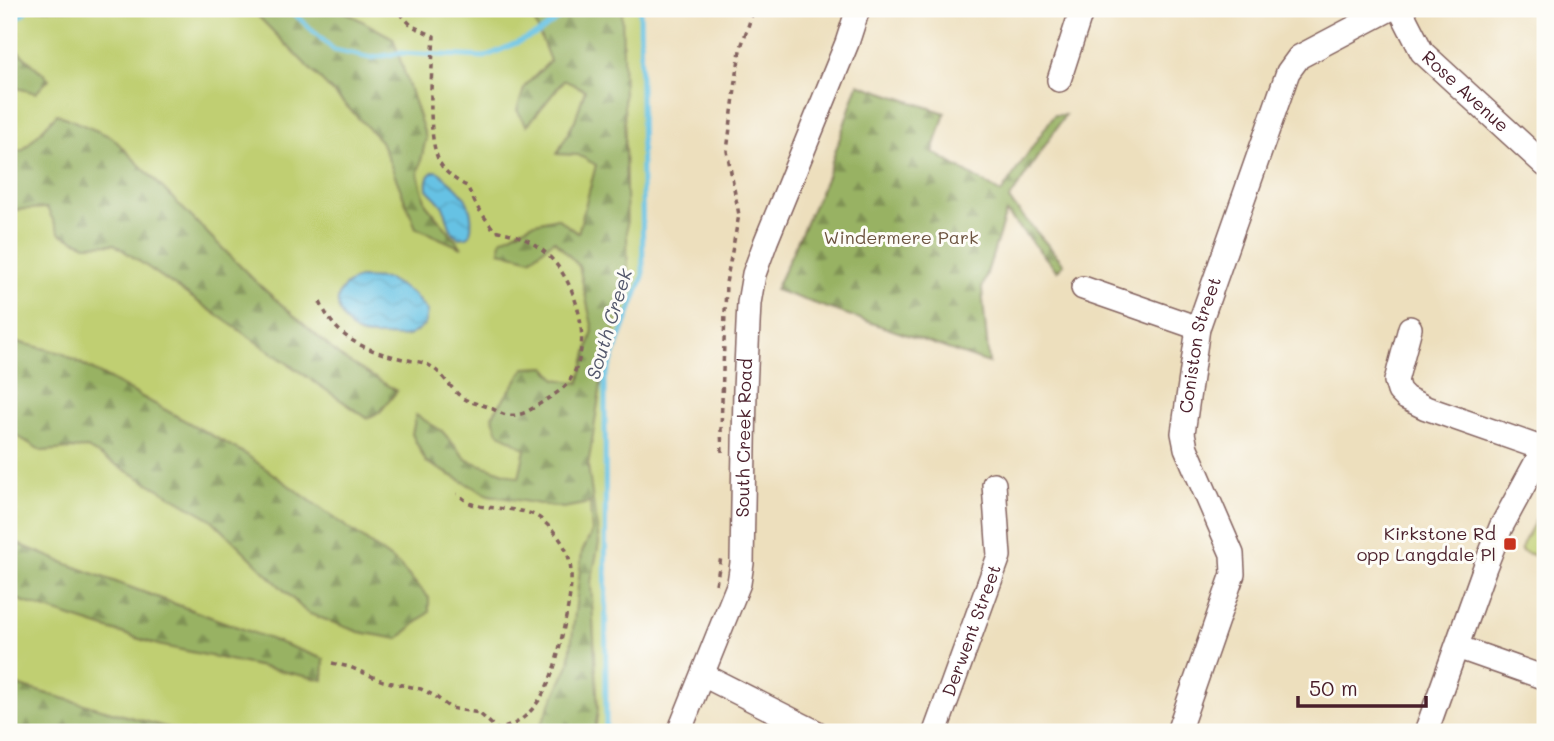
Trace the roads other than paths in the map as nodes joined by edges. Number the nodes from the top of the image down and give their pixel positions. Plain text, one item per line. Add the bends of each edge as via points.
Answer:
1 (858, 9) edge
2 (1082, 9) edge
3 (1390, 9) edge
4 (1400, 9) edge
5 (1059, 80) dead end
6 (1545, 164) edge
7 (1083, 288) dead end
8 (1198, 328) junction
9 (1410, 328) dead end
10 (1544, 448) edge
11 (994, 484) dead end
12 (1457, 647) junction
13 (703, 675) junction
14 (1545, 678) edge
15 (679, 732) edge
16 (816, 732) edge
17 (935, 732) edge
18 (1178, 732) edge
19 (1426, 732) edge

1 - 13 street, South Creek Road via 754,274 745,390 742,563 739,583
2 - 5 street
3 - 8 street, Coniston Street via 1299,57 1288,72
4 - 6 street, Rose Avenue via 1422,52
7 - 8 street
8 - 18 street, Coniston Street via 1183,433 1232,554 1233,574
9 - 10 street via 1396,380 1406,398
10 - 12 street via 1501,527
11 - 17 street, Derwent Street via 999,556
12 - 14 street
12 - 19 street
13 - 15 street, South Creek Road
13 - 16 street

